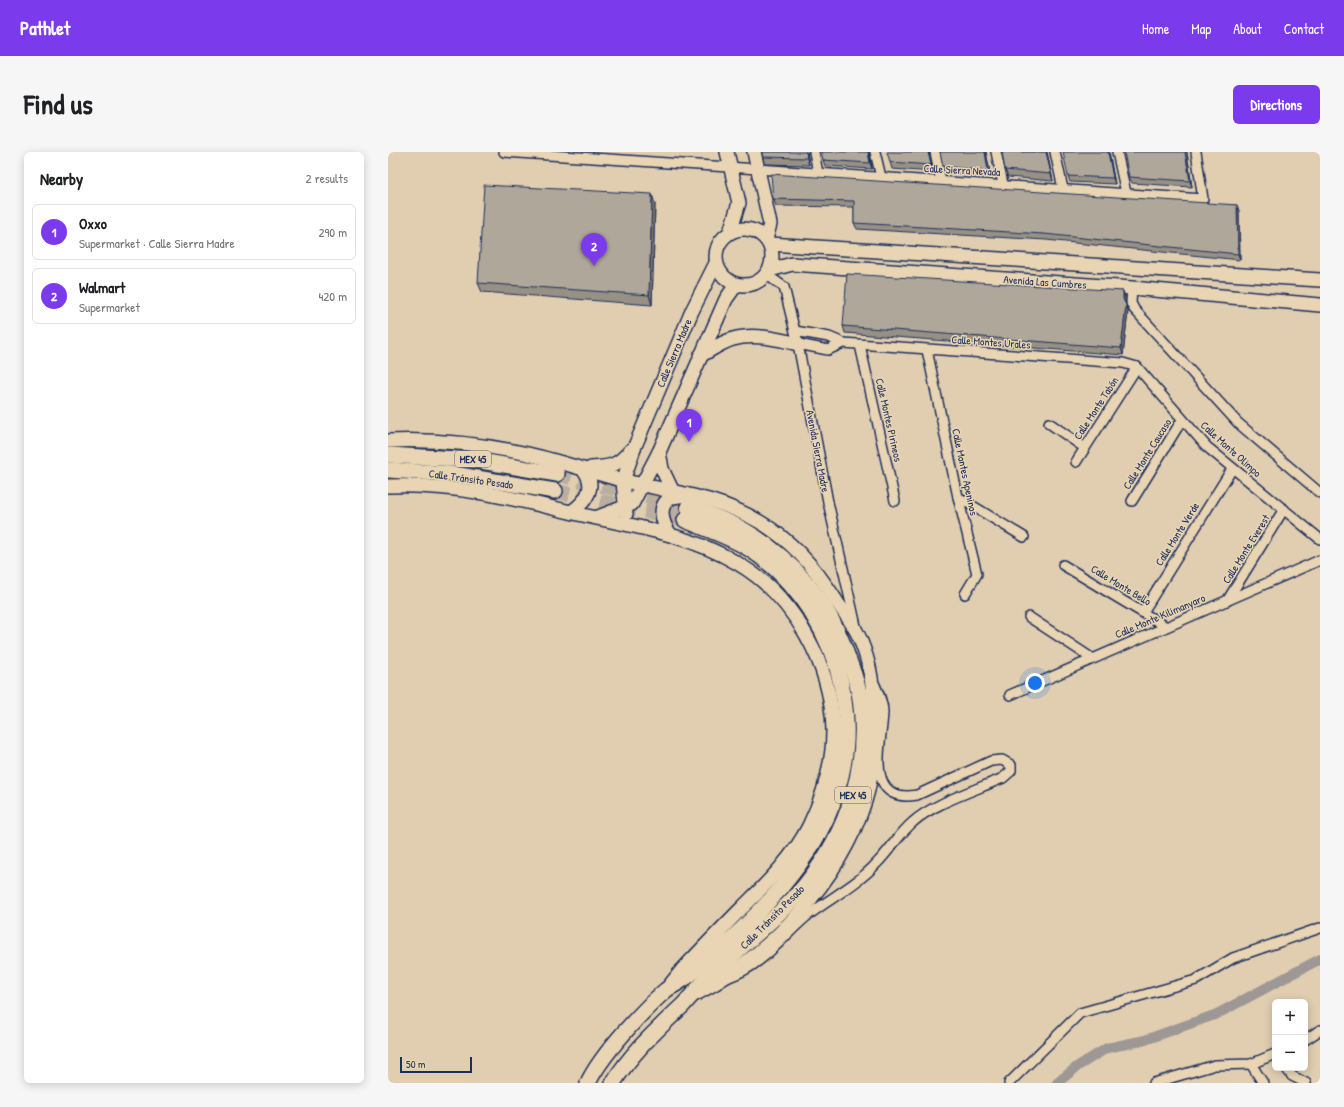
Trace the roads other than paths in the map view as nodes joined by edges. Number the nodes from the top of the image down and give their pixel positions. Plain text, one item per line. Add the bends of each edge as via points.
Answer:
1 (504, 152) edge
2 (727, 152) edge
3 (754, 152) edge
4 (814, 152) edge
5 (875, 152) edge
6 (935, 152) edge
7 (996, 152) edge
8 (1055, 152) edge
9 (1117, 152) edge
10 (1196, 152) edge
11 (638, 156) edge
12 (730, 166) junction
13 (759, 170) junction
14 (818, 173) junction
15 (881, 177) junction
16 (941, 181) junction
17 (1003, 184) junction
18 (1063, 189) junction
19 (1126, 193) junction
20 (730, 232) junction
21 (768, 241) junction
22 (716, 263) junction
23 (768, 273) junction
24 (1320, 280) edge
25 (736, 285) junction
26 (1132, 288) junction
27 (1320, 306) edge
28 (795, 331) junction
29 (843, 343) junction
30 (798, 344) junction
31 (860, 345) junction
32 (927, 350) junction
33 (700, 356) junction
34 (1137, 367) junction
35 (1182, 420) junction
36 (1050, 423) dead end
37 (388, 441) edge
38 (634, 446) junction
39 (662, 447) junction
40 (1085, 448) junction
41 (388, 455) edge
42 (1076, 462) dead end
43 (1232, 468) junction
44 (583, 469) junction
45 (388, 470) edge
46 (556, 474) tunnel mouth
47 (623, 481) junction
48 (642, 485) junction
49 (388, 486) edge
50 (672, 490) junction
51 (555, 491) tunnel mouth
52 (1320, 493) edge
53 (958, 497) junction
54 (895, 501) dead end
55 (1132, 501) dead end
56 (626, 507) junction
57 (688, 507) junction
58 (1284, 510) junction
59 (571, 512) junction
60 (597, 518) junction
61 (625, 524) junction
62 (670, 534) junction
63 (1024, 537) dead end
64 (1320, 539) edge
65 (1320, 560) edge
66 (1063, 565) dead end
67 (965, 594) dead end
68 (1227, 601) junction
69 (1143, 612) junction
70 (1029, 617) dead end
71 (1166, 626) junction
72 (858, 636) junction
73 (1093, 658) junction
74 (873, 678) junction
75 (1010, 695) dead end
76 (1320, 928) edge
77 (722, 980) junction
78 (668, 989) junction
79 (692, 995) junction
80 (1320, 1030) edge
81 (1308, 1038) edge
82 (1272, 1055) edge
83 (1251, 1064) junction
84 (1288, 1071) edge
85 (615, 1080) edge
86 (588, 1082) edge
87 (1009, 1083) edge
88 (1154, 1083) edge
89 (1263, 1083) edge
90 (1306, 1083) edge

1 - 11 street, Calle Sierra Nevada
2 - 12 street
3 - 13 street
4 - 14 street
5 - 15 street
6 - 16 street
7 - 17 street
8 - 18 street
9 - 19 street
10 - 19 street, Calle Sierra Nevada via 1203,198
11 - 12 street, Calle Sierra Nevada
12 - 13 street, Calle Sierra Nevada
12 - 20 street via 740,203
13 - 14 street, Calle Sierra Nevada
13 - 21 street via 770,224
14 - 15 street, Calle Sierra Nevada
15 - 16 street, Calle Sierra Nevada
16 - 17 street, Calle Sierra Nevada
17 - 18 street, Calle Sierra Nevada
18 - 19 street, Calle Sierra Nevada
20 - 21 street via 743,229 756,231
20 - 22 street via 718,245
21 - 23 street via 773,253
21 - 24 street, Avenida Las Cumbres
22 - 25 street via 727,280
22 - 38 street, Calle Sierra Madre via 692,311
23 - 25 street via 758,282 748,286
23 - 26 street, Avenida Las Cumbres via 792,264
23 - 28 street, Avenida Sierra Madre via 784,287
25 - 33 street via 726,299
26 - 27 street, Avenida Las Cumbres
26 - 52 street via 1131,303 1144,321 1238,423
28 - 29 street, Calle Montes Urales via 829,337
28 - 30 street, Avenida Sierra Madre
29 - 30 street, Calle Montes Urales via 828,350
29 - 31 street, Calle Montes Urales
30 - 33 street via 775,338 743,337 725,342
30 - 72 street, Avenida Sierra Madre via 828,502
31 - 32 street, Calle Montes Urales
31 - 54 street, Calle Montes Pirineos
32 - 34 street, Calle Montes Urales via 1123,363
32 - 53 street, Calle Montes Apeninos
33 - 39 street
34 - 35 street, Calle Monte Olimpo
34 - 40 street, Calle Monte Tabón
35 - 43 street, Calle Monte Olimpo via 1207,447
35 - 55 street, Calle Monte Caucaso
36 - 40 street
37 - 44 street via 410,440 478,446 524,453
38 - 44 street via 617,464
38 - 47 street
39 - 48 street
39 - 50 street via 662,469
40 - 42 street, Calle Monte Tabón
41 - 46 main road, Calle Tránsito Pesado / MEX 45 via 475,460
43 - 58 street, Calle Monte Olimpo
43 - 69 street, Calle Monte Verde
44 - 47 street
44 - 59 street via 588,474 590,484 588,495 583,504
45 - 51 main road, Calle Tránsito Pesado / MEX 45 via 453,474
47 - 48 street
47 - 56 street
48 - 50 street
48 - 56 street via 632,504
49 - 59 street via 474,491
50 - 57 street
53 - 63 street
53 - 67 street, Calle Montes Apeninos via 977,574
56 - 60 street
56 - 61 street
57 - 62 street via 672,497 666,502 661,514 663,524
57 - 72 street via 722,503 761,522 802,553 833,595
57 - 78 main road, Calle Tránsito Pesado / MEX 45 via 726,536 764,558 804,603 821,628 834,657 844,698 846,736 839,789 830,813 810,850 781,888 742,928 704,962
57 - 79 main road, Calle Tránsito Pesado / MEX 45 via 746,531 789,563 809,586 829,614 846,650 860,697 862,727 860,766 851,803 829,851 805,885 786,906
58 - 64 street, Calle Monte Olimpo
58 - 68 street, Calle Monte Everest
59 - 60 street
60 - 61 street
61 - 62 street
62 - 78 street via 736,562 754,573 783,602 797,620 815,654 825,683 833,731 825,784 808,828 768,882 682,970
65 - 68 street, Calle Monte Kilimanyaro
66 - 69 street, Calle Monte Bello
68 - 71 street, Calle Monte Kilimanyaro
69 - 71 street, Calle Monte Bello
70 - 73 street
71 - 73 street, Calle Monte Kilimanyaro
72 - 74 street
73 - 75 street, Calle Monte Kilimanyaro
74 - 77 street via 873,762 865,801 848,842 827,878 810,900 779,932
74 - 77 street via 883,710 879,776 888,791 904,798 917,796 991,761 1002,760 1011,765 1011,771 1003,778 927,811 912,822 877,864 852,886 807,917 764,958 744,972
76 - 87 street via 1233,958 1196,980 1080,1013
77 - 79 street
78 - 86 main road, Calle Tránsito Pesado / MEX 45 via 628,1028
79 - 85 main road, Calle Tránsito Pesado / MEX 45 via 642,1044
80 - 81 street
82 - 83 street
83 - 88 street via 1215,1065
83 - 89 street
84 - 90 street via 1292,1076

